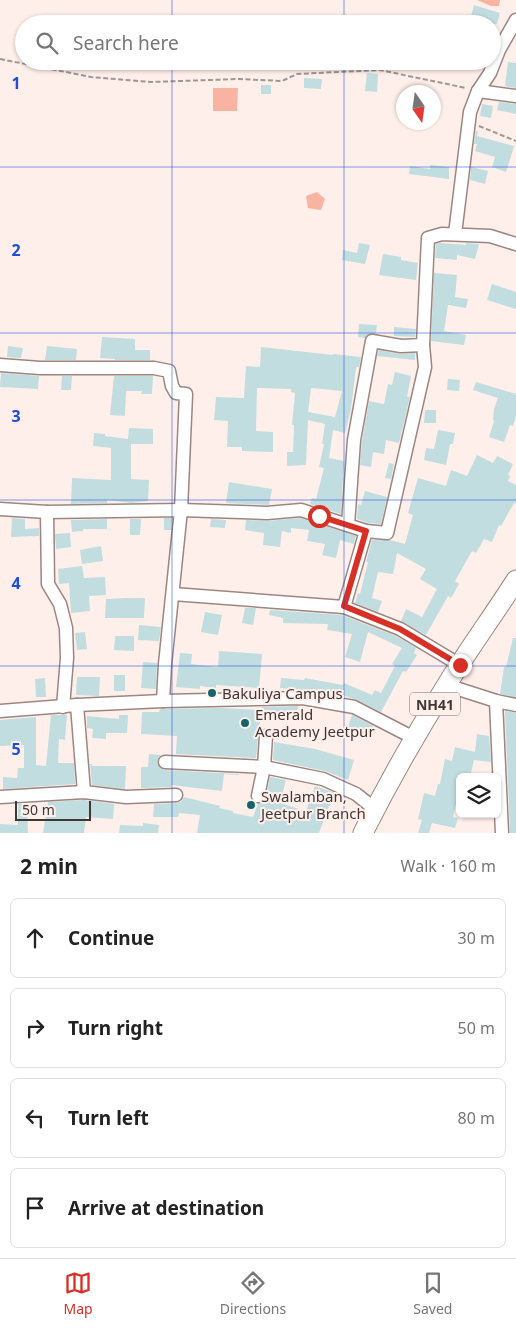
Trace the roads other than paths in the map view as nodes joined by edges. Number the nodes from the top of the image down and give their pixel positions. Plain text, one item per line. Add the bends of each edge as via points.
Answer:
1 (516, 20) edge
2 (501, 46) edge
3 (491, 70) edge
4 (478, 91) junction
5 (516, 96) edge
6 (455, 234) junction
7 (516, 244) edge
8 (423, 345) junction
9 (0, 365) edge
10 (0, 509) edge
11 (181, 510) junction
12 (47, 512) junction
13 (348, 526) junction
14 (366, 531) junction
15 (516, 580) edge
16 (173, 594) junction
17 (344, 606) junction
18 (460, 665) junction
19 (446, 685) junction
20 (496, 701) junction
21 (163, 702) junction
22 (516, 704) edge
23 (77, 705) junction
24 (63, 707) junction
25 (0, 711) edge
26 (266, 736) dead end
27 (414, 738) junction
28 (166, 762) dead end
29 (264, 767) junction
30 (84, 792) junction
31 (176, 795) dead end
32 (258, 796) dead end
33 (0, 798) edge
34 (375, 809) junction
35 (363, 833) edge
36 (502, 833) edge

1 - 2 street
3 - 4 street
4 - 5 street
4 - 6 street via 468,123
6 - 7 street via 490,236
6 - 8 street via 428,238
8 - 13 street via 401,346 372,341 354,440
8 - 14 street via 426,367 387,534
9 - 11 street via 169,371 176,393 186,394
10 - 12 street
11 - 12 street
11 - 13 street via 266,513 301,510
11 - 16 street
12 - 24 street via 48,584 60,604 66,628
13 - 14 street
14 - 17 street
15 - 18 highway, NH41
16 - 17 street
16 - 21 street
17 - 18 street via 400,629
18 - 19 highway, NH41
19 - 20 street
19 - 27 highway, NH41
20 - 22 street
20 - 36 street
21 - 23 street
21 - 27 street via 303,698 354,707
23 - 24 street
23 - 30 street
24 - 25 street
26 - 29 street
27 - 34 highway, NH41
28 - 29 street
29 - 32 street
29 - 34 street via 323,779 356,794
30 - 31 street via 126,797
30 - 33 street
34 - 35 highway, NH41

